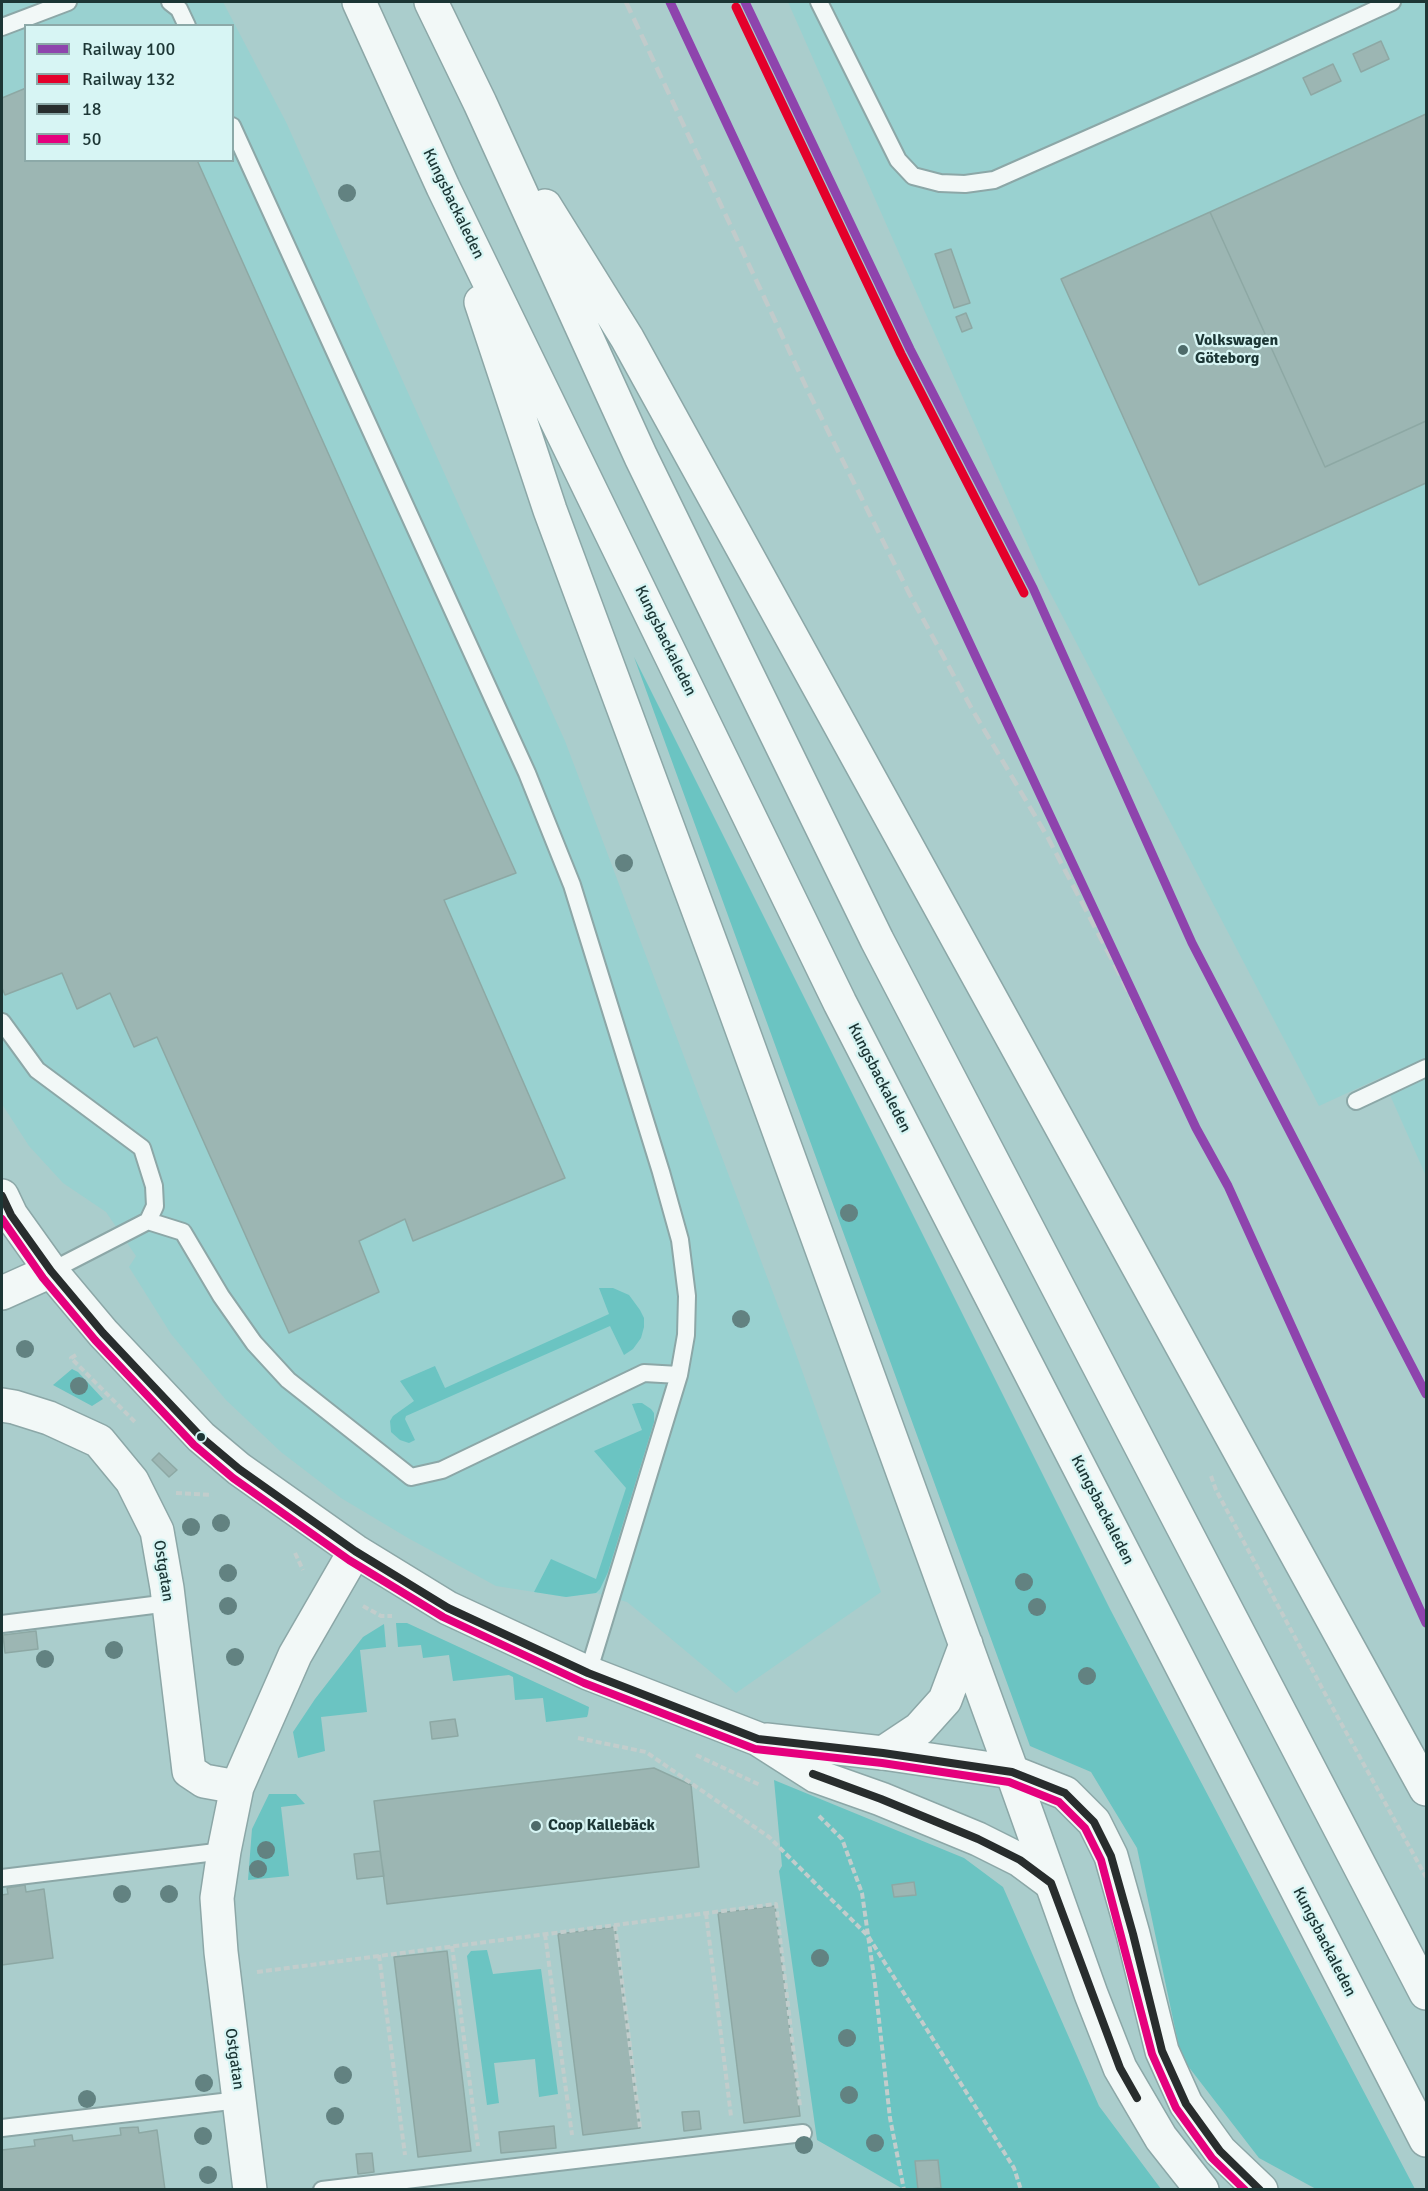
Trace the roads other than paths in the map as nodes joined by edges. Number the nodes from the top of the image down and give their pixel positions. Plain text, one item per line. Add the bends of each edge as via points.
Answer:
1 (68, 2) edge
2 (170, 2) edge
3 (359, 2) edge
4 (431, 2) edge
5 (819, 2) edge
6 (1392, 2) edge
7 (186, 24) edge
8 (2, 27) edge
9 (480, 103) junction
10 (234, 130) edge
11 (443, 187) junction
12 (2, 1022) edge
13 (1426, 1068) edge
14 (1356, 1101) dead end
15 (2, 1196) edge
16 (148, 1221) junction
17 (51, 1271) junction
18 (2, 1293) edge
19 (679, 1375) junction
20 (2, 1405) edge
21 (355, 1551) junction
22 (169, 1603) junction
23 (2, 1624) edge
24 (966, 1644) junction
25 (588, 1673) junction
26 (758, 1739) junction
27 (883, 1753) junction
28 (1012, 1772) junction
29 (237, 1786) junction
30 (1426, 1789) edge
31 (224, 1851) junction
32 (2, 1878) edge
33 (1051, 1883) junction
34 (1426, 1993) edge
35 (239, 2100) junction
36 (2, 2128) edge
37 (803, 2133) road end
38 (1426, 2140) edge
39 (250, 2190) edge
40 (322, 2190) edge
41 (1202, 2190) edge
42 (1261, 2190) edge

1 - 8 lane
2 - 7 lane via 179,9
3 - 11 main road, Kungsbackaleden
4 - 9 main road
5 - 6 lane via 898,159 913,176 965,184 994,180
9 - 30 main road via 627,338
9 - 34 main road via 641,457 871,930
10 - 19 lane via 522,763 572,885 680,1240 687,1296
11 - 24 main road via 550,510
11 - 38 main road, Kungsbackaleden via 840,1003
12 - 16 lane via 38,1070 142,1148 154,1186 155,1206
13 - 14 lane
15 - 17 main road
16 - 17 lane
16 - 19 lane via 183,1232 254,1343 288,1380 411,1476 442,1470 644,1373
17 - 18 main road
17 - 21 main road via 201,1437 239,1469
19 - 25 lane
20 - 22 main road, Ostgatan via 49,1418 99,1441 132,1481 157,1531
21 - 25 main road via 448,1608
21 - 29 main road, Ostgatan via 295,1655
22 - 23 lane
22 - 29 main road, Ostgatan via 189,1771 204,1781
24 - 27 main road via 945,1700 919,1729
24 - 28 main road
25 - 26 main road
26 - 27 main road
26 - 33 main road via 816,1776 978,1839 1020,1860
27 - 28 main road
28 - 33 main road
28 - 42 main road via 1065,1793 1094,1822 1111,1856 1162,2051 1186,2104 1221,2151
29 - 31 main road, Ostgatan
31 - 32 lane
31 - 35 main road, Ostgatan via 217,1898
33 - 41 main road via 1120,2068 1161,2138
35 - 36 lane
35 - 39 main road, Ostgatan
37 - 40 lane

